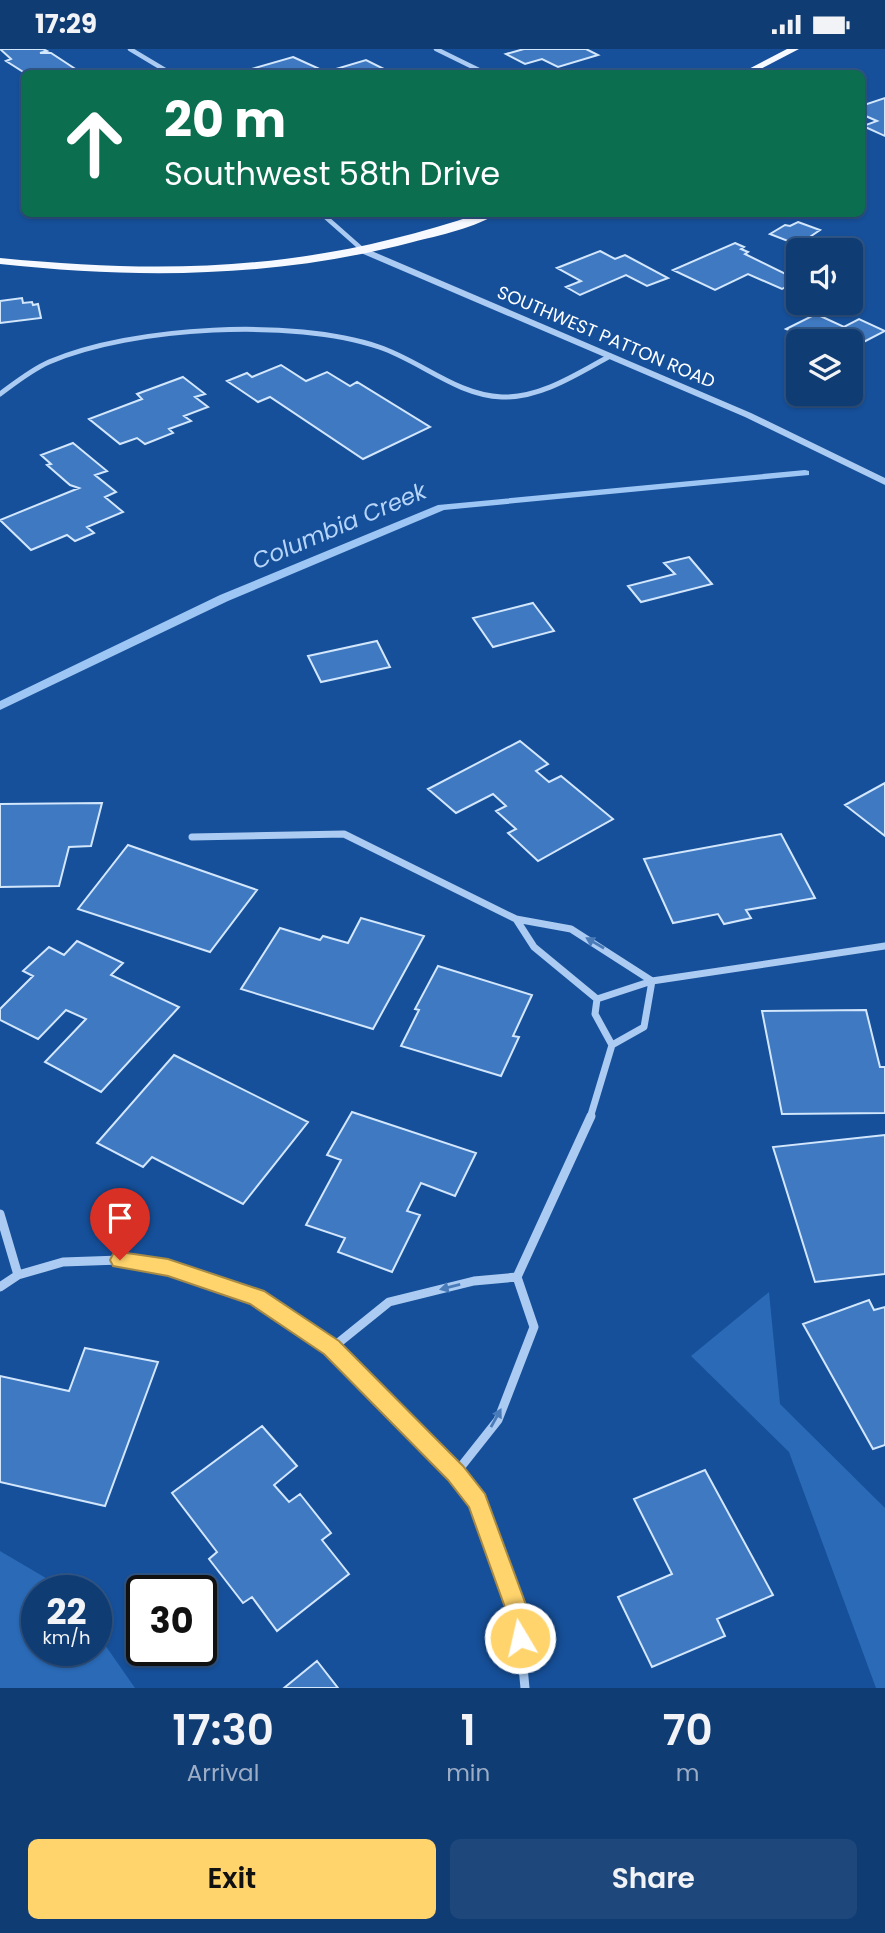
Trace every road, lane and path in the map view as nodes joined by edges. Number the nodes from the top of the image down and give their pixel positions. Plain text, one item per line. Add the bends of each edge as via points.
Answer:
1 (130, 49) edge
2 (436, 49) edge
3 (794, 49) edge
4 (165, 70) edge
5 (479, 70) edge
6 (752, 70) edge
7 (326, 217) edge
8 (481, 217) edge
9 (364, 251) junction
10 (0, 261) edge
11 (610, 356) junction
12 (0, 394) edge
13 (885, 482) edge
14 (192, 837) dead end
15 (516, 919) junction
16 (885, 946) edge
17 (652, 981) junction
18 (597, 999) junction
19 (611, 1045) junction
20 (0, 1214) edge
21 (18, 1275) junction
22 (517, 1277) junction
23 (0, 1287) edge
24 (331, 1347) junction
25 (456, 1473) junction
26 (525, 1688) edge

1 - 4 street
2 - 5 street
3 - 6 main road
7 - 9 street, SOUTHWEST PATTON ROAD
8 - 9 main road
9 - 10 main road via 270,268 193,273
9 - 11 street, SOUTHWEST PATTON ROAD
11 - 12 street via 534,393 503,397 475,393 402,355 350,339 310,331 199,334 127,340 88,349 48,363
11 - 13 street, SOUTHWEST PATTON ROAD via 748,415
14 - 15 street via 344,834
17 -> 15 street via 570,929
15 - 18 street via 534,947
16 - 17 street
17 - 18 street
17 - 19 street via 645,1027
18 - 19 street via 595,1014
19 - 22 street via 589,1122
20 - 21 street
21 - 23 street
21 - 24 street via 63,1262 120,1260 168,1267 257,1297
22 -> 24 street via 474,1281 389,1302
25 -> 22 street via 498,1420 534,1327
24 - 25 street
25 - 26 street via 478,1501 518,1613

